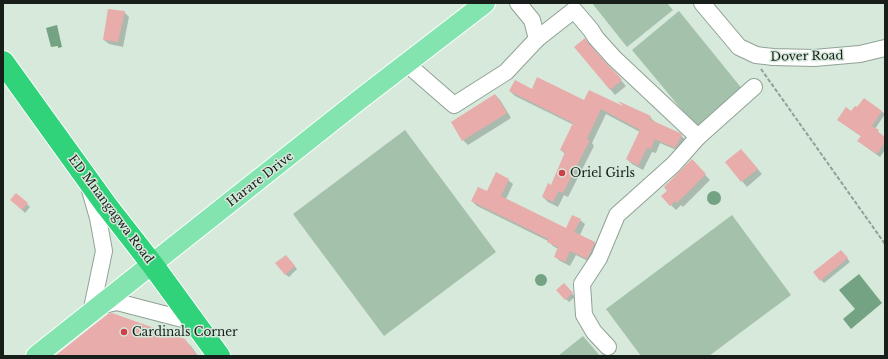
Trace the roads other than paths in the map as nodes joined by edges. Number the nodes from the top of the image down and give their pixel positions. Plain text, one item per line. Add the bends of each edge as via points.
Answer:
1 (484, 3) edge
2 (518, 3) edge
3 (702, 3) edge
4 (537, 39) junction
5 (885, 48) edge
6 (3, 62) edge
7 (407, 64) junction
8 (754, 87) dead end
9 (698, 136) junction
10 (86, 178) junction
11 (152, 264) junction
12 (95, 309) junction
13 (194, 322) junction
14 (608, 347) dead end
15 (36, 356) edge
16 (218, 356) edge

1 - 7 main road, Harare Drive
2 - 4 street via 532,20
3 - 5 street, Dover Road via 739,47 756,55 773,58 814,58 860,54
4 - 7 street via 506,72 454,105
4 - 9 street via 574,10 614,58
6 - 10 highway, ED Mnangagwa Road
7 - 11 main road, Harare Drive
8 - 9 street
9 - 14 street via 674,164 617,215 599,258 582,284 584,315 594,332
10 - 11 highway, ED Mnangagwa Road
10 - 12 street via 98,218 104,251
11 - 12 main road, Harare Drive
11 - 13 highway, ED Mnangagwa Road
12 - 13 street via 117,302
12 - 15 main road, Harare Drive
13 - 16 highway, ED Mnangagwa Road

